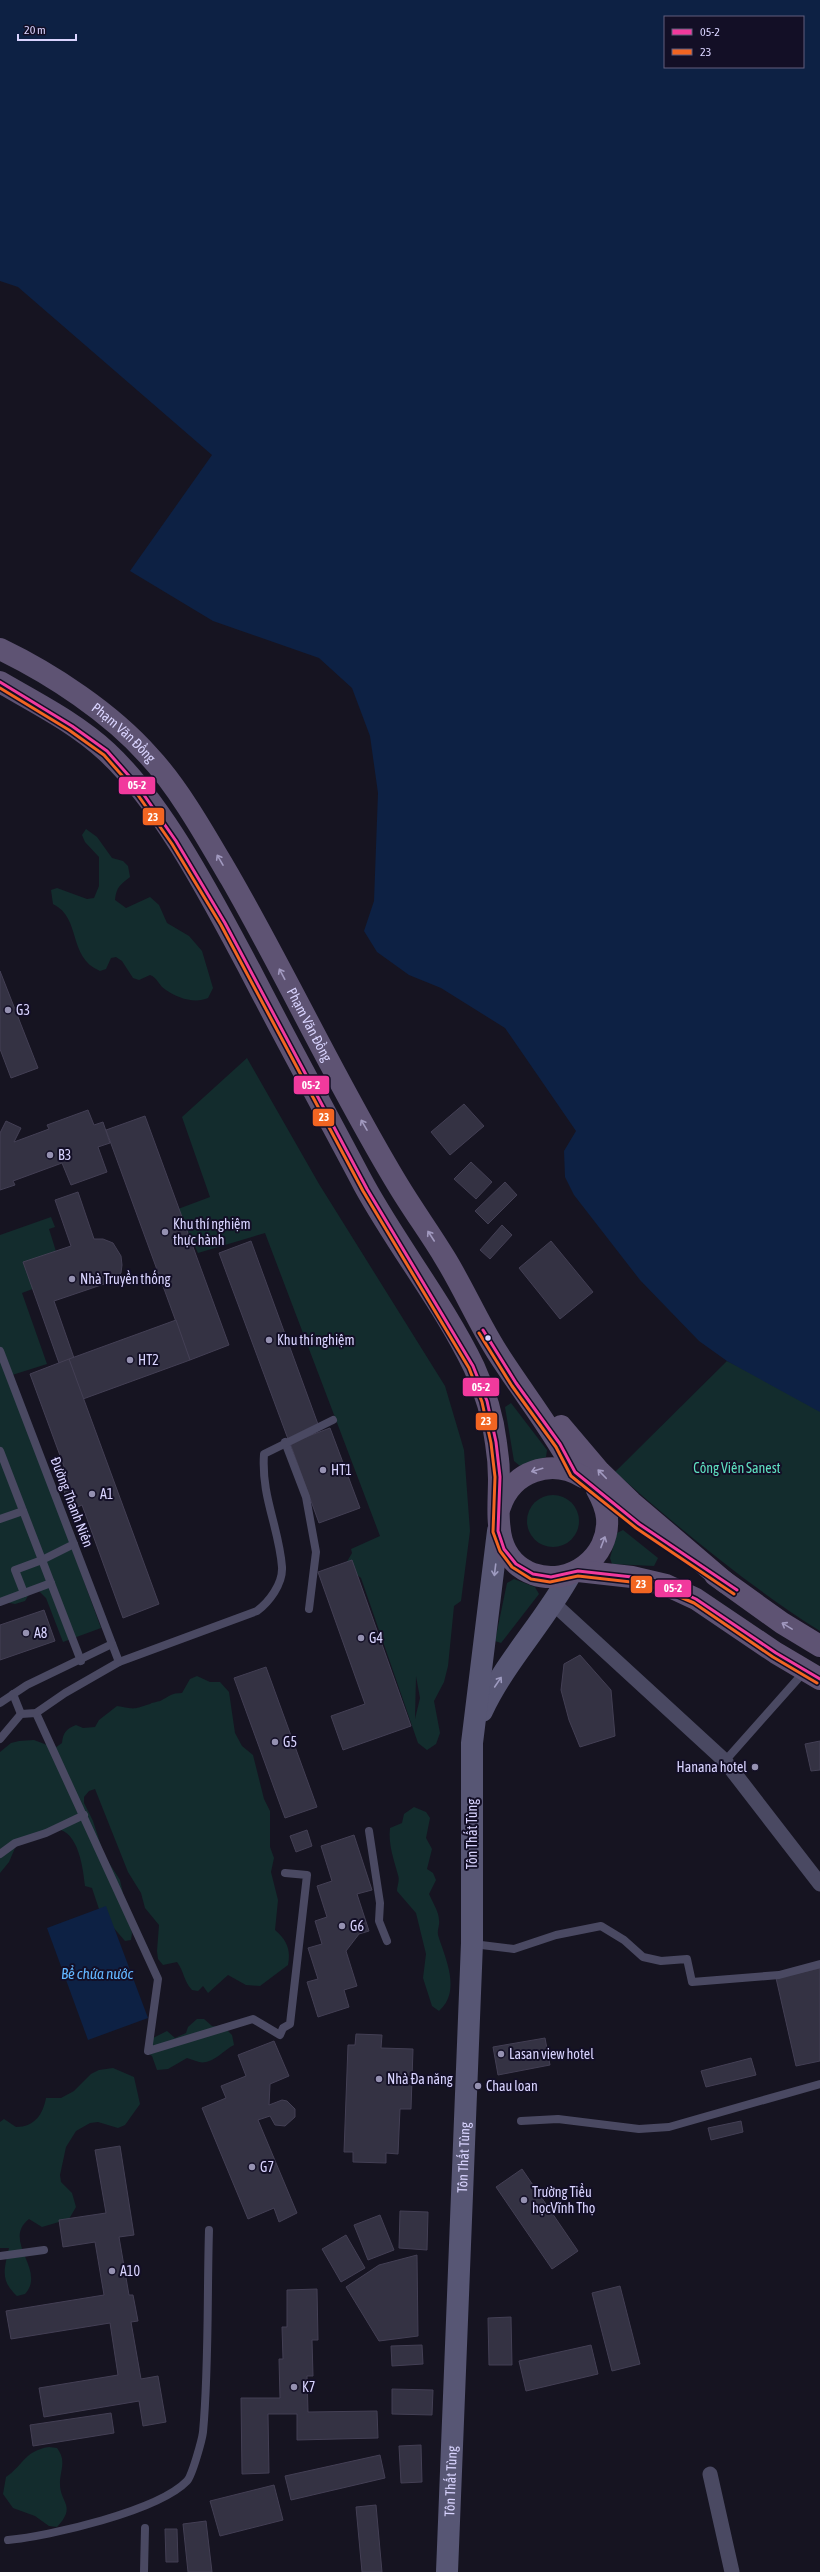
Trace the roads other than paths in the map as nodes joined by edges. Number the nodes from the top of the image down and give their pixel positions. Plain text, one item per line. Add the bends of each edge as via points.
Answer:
1 (0, 649) edge
2 (0, 682) edge
3 (446, 1259) junction
4 (0, 1352) edge
5 (333, 1420) dead end
6 (285, 1442) junction
7 (0, 1451) edge
8 (575, 1472) junction
9 (597, 1490) junction
10 (23, 1511) junction
11 (0, 1518) edge
12 (498, 1522) junction
13 (74, 1544) junction
14 (42, 1560) junction
15 (574, 1573) junction
16 (51, 1583) junction
17 (726, 1583) junction
18 (24, 1593) junction
19 (0, 1602) edge
20 (554, 1604) junction
21 (309, 1609) dead end
22 (112, 1644) junction
23 (820, 1646) edge
24 (81, 1661) junction
25 (119, 1662) junction
26 (813, 1675) edge
27 (12, 1694) junction
28 (0, 1703) edge
29 (36, 1713) junction
30 (21, 1714) junction
31 (0, 1739) edge
32 (472, 1743) junction
33 (725, 1761) junction
34 (84, 1815) junction
35 (369, 1831) dead end
36 (0, 1854) edge
37 (285, 1873) dead end
38 (820, 1884) edge
39 (387, 1941) dead end
40 (472, 1943) junction
41 (820, 1964) edge
42 (820, 2084) edge
43 (521, 2121) dead end
44 (209, 2230) dead end
45 (44, 2250) dead end
46 (0, 2256) edge
47 (710, 2474) dead end
48 (145, 2528) dead end
49 (8, 2540) dead end
50 (144, 2572) edge
51 (447, 2572) edge
52 (732, 2572) edge

3 -> 1 main road, Phạm Văn Đồng via 398,1185 355,1110 200,826 150,757 113,721 60,684
2 - 12 main road, Phạm Văn Đồng via 72,726 107,751 137,785 176,840 225,923 367,1189 473,1366 487,1401 496,1442 500,1477
3 - 8 main road, Phạm Văn Đồng via 482,1328 516,1383 560,1444
17 -> 3 main road via 656,1525 600,1472 557,1422 515,1365
4 - 13 lane, Đường Thanh Niên
5 - 6 lane
6 - 21 lane via 306,1497 316,1552
6 - 25 lane via 264,1454 262,1477 282,1568 269,1602 257,1611
7 - 10 lane
8 - 9 main road, Phạm Văn Đồng
8 -> 12 main road, Phạm Văn Đồng via 548,1468 526,1474 513,1484 503,1498
15 -> 9 main road, Phạm Văn Đồng via 591,1562 606,1535 607,1519 604,1504
9 - 17 main road, Phạm Văn Đồng via 639,1524
10 - 11 lane
10 - 14 lane
12 - 15 main road, Phạm Văn Đồng via 504,1549 522,1567 533,1574 551,1577
12 -> 32 main road, Tôn Thất Tùng
13 - 14 lane
13 - 22 lane, Đường Thanh Niên
14 - 16 lane
14 - 18 lane via 15,1570
15 - 20 main road, Tôn Thất Tùng
15 - 26 main road, Phạm Văn Đồng via 632,1577 666,1585 696,1599
16 - 18 lane
16 - 24 lane
23 -> 17 main road, Phạm Văn Đồng via 782,1623
18 - 19 lane
32 -> 20 main road, Tôn Thất Tùng via 482,1711 493,1689
20 - 33 street
22 - 24 lane
22 - 25 lane, Đường Thanh Niên
24 - 27 lane via 51,1673
25 - 29 lane via 65,1692
26 - 33 lane
27 - 28 lane
27 - 30 lane
29 - 30 lane
29 - 34 lane
30 - 31 lane
32 - 40 main road, Tôn Thất Tùng
33 - 38 street
34 - 36 lane via 46,1833 15,1843
34 - 37 lane via 158,1979 148,2051 253,2019 280,2035 283,2028 290,2024 307,1875
35 - 39 lane via 380,1902 379,1921
40 - 41 lane via 514,1949 556,1935 601,1926 624,1940 643,1957 661,1961 687,1959 692,1982 779,1975
40 - 51 main road, Tôn Thất Tùng
42 - 43 lane via 669,2127 639,2130 558,2119
44 - 49 lane via 202,2434 188,2480 166,2497 109,2517 32,2538
45 - 46 lane
47 - 52 street
48 - 50 lane

